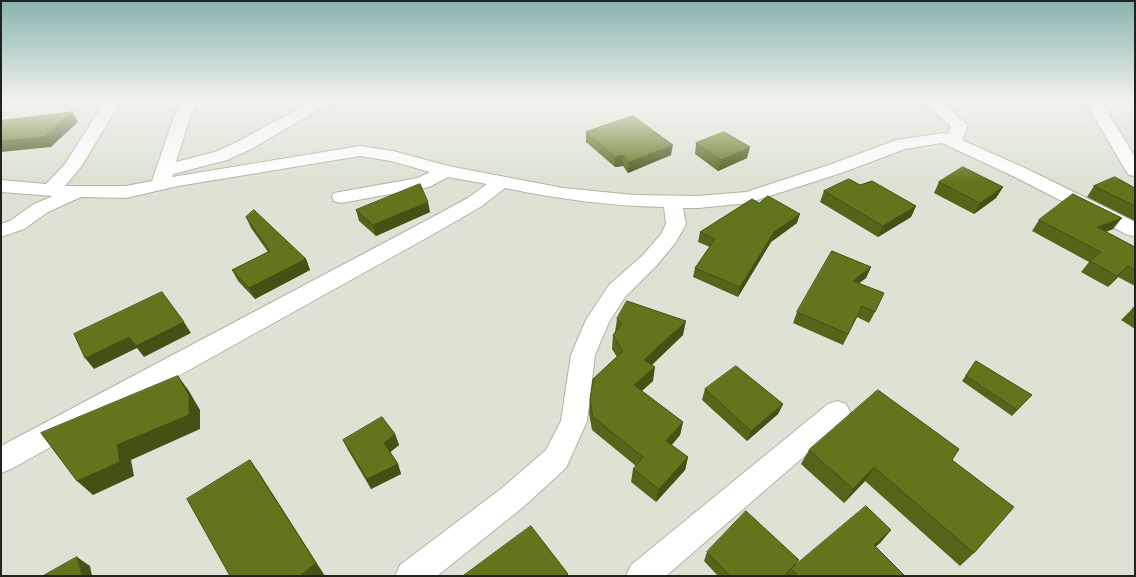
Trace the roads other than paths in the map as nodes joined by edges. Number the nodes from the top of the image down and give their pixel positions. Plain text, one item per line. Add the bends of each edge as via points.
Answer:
1 (95, 128) edge
2 (178, 128) edge
3 (275, 128) edge
4 (959, 128) edge
5 (1109, 128) edge
6 (954, 142) junction
7 (446, 171) junction
8 (1135, 171) edge
9 (162, 178) junction
10 (502, 182) junction
11 (1, 186) edge
12 (50, 191) junction
13 (79, 192) junction
14 (341, 197) dead end
15 (672, 202) junction
16 (1135, 230) edge
17 (1, 231) edge
18 (837, 412) dead end
19 (1, 460) edge
20 (411, 576) edge
21 (642, 576) edge

1 - 12 street via 72,167
2 - 9 street
3 - 9 street via 222,156
4 - 6 street
5 - 8 street
6 - 15 street via 944,138 902,144 748,197
6 - 16 street
7 - 9 street via 393,156 360,151
7 - 10 street
7 - 14 street via 423,183
9 - 13 street via 126,192
10 - 15 street via 570,194
10 - 19 street via 474,202 423,231
11 - 12 street
12 - 13 street
13 - 17 street via 41,208 17,225
15 - 20 street via 676,224 669,237 650,260 617,291 598,320 583,354 574,421 556,459 512,498
18 - 21 street

